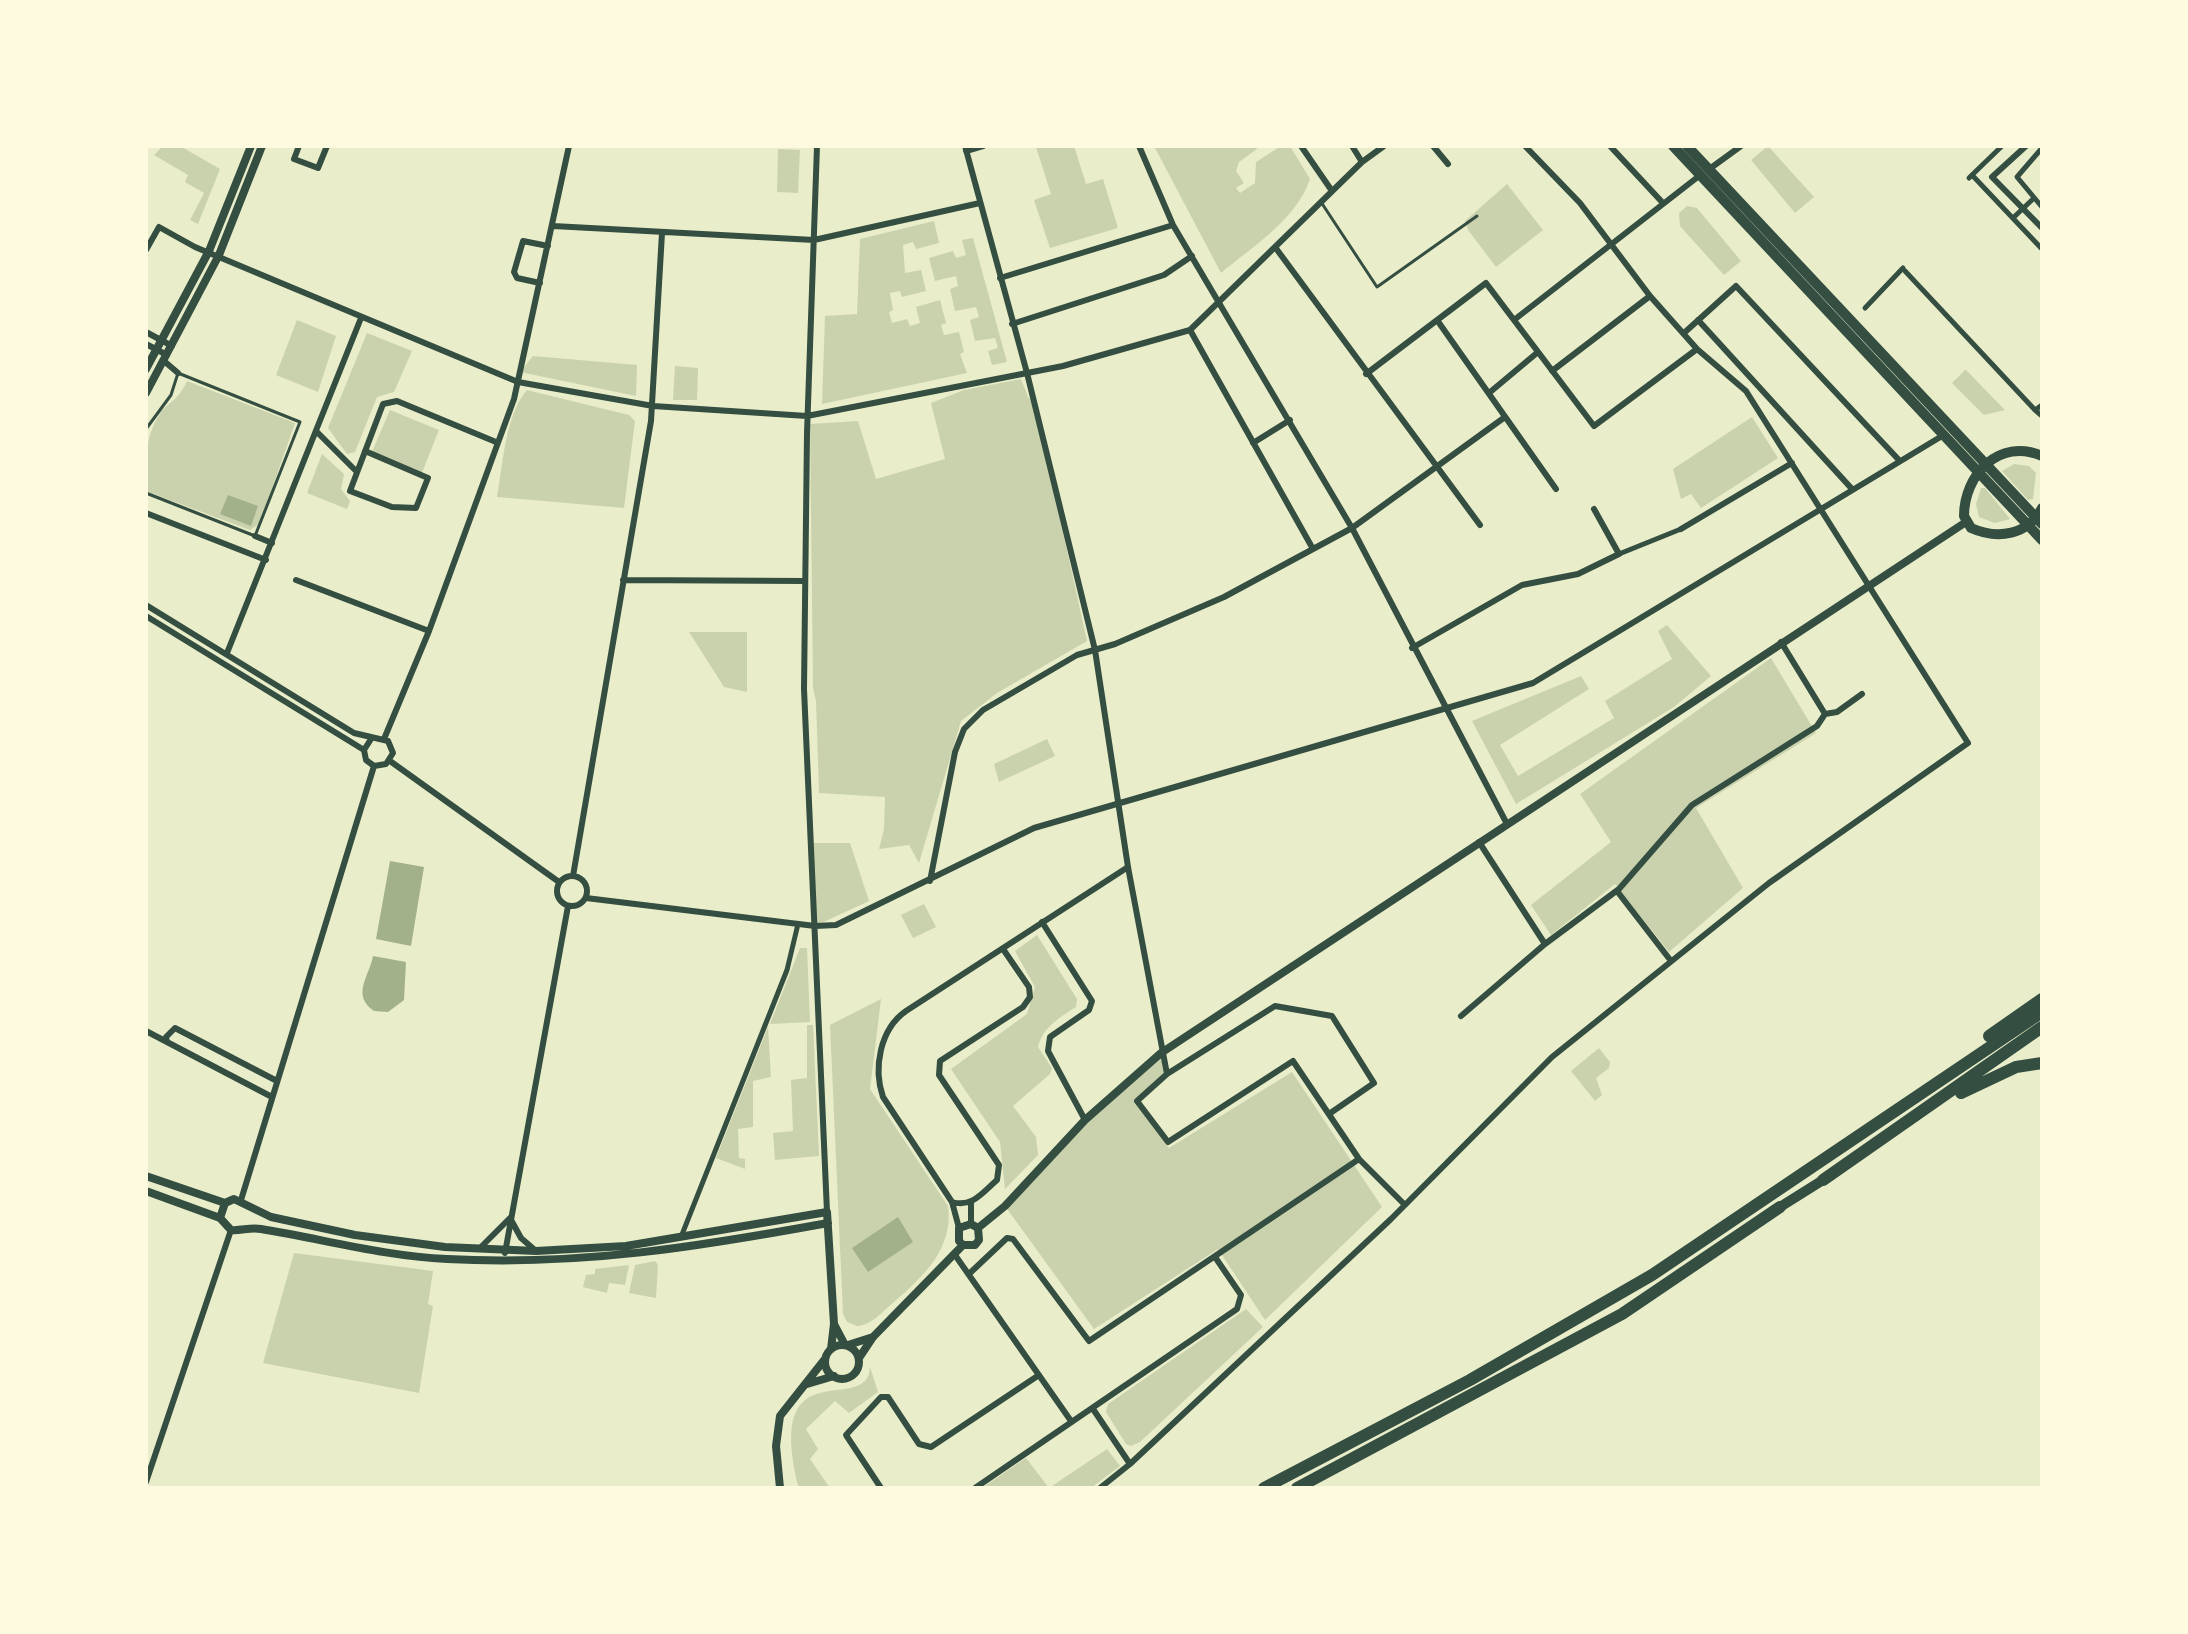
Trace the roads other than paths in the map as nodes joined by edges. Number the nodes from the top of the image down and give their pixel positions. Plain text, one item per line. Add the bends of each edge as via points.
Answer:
1 (251, 146) edge
2 (262, 146) edge
3 (299, 146) edge
4 (327, 146) edge
5 (569, 146) edge
6 (817, 146) edge
7 (983, 146) edge
8 (1139, 146) edge
9 (1301, 146) edge
10 (1352, 146) edge
11 (1384, 146) edge
12 (1433, 146) edge
13 (1525, 146) edge
14 (1610, 146) edge
15 (1673, 146) edge
16 (1687, 146) edge
17 (2002, 146) edge
18 (2026, 146) edge
19 (1736, 147) edge
20 (965, 148) edge
21 (2042, 148) edge
22 (1362, 162) junction
23 (1448, 164) dead end
24 (1703, 173) junction
25 (1332, 191) junction
26 (2034, 198) junction
27 (1321, 202) junction
28 (1662, 202) junction
29 (980, 203) junction
30 (2042, 207) edge
31 (2023, 209) junction
32 (1477, 216) dead end
33 (2013, 218) junction
34 (1173, 225) junction
35 (553, 226) junction
36 (2042, 228) edge
37 (662, 233) junction
38 (814, 240) junction
39 (1612, 244) junction
40 (548, 246) junction
41 (1275, 247) junction
42 (2042, 249) edge
43 (146, 250) edge
44 (209, 251) junction
45 (219, 255) junction
46 (1192, 256) junction
47 (1000, 278) junction
48 (540, 283) junction
49 (1650, 296) junction
50 (1220, 300) junction
51 (1865, 308) dead end
52 (361, 318) junction
53 (1437, 320) junction
54 (1514, 320) junction
55 (1698, 320) junction
56 (1012, 324) junction
57 (1190, 330) junction
58 (146, 332) edge
59 (1684, 333) junction
60 (162, 341) junction
61 (146, 344) edge
62 (1697, 349) junction
63 (157, 350) junction
64 (1538, 352) junction
65 (168, 354) junction
66 (146, 369) edge
67 (1552, 371) junction
68 (178, 373) junction
69 (1027, 373) junction
70 (1366, 374) junction
71 (518, 382) junction
72 (146, 393) edge
73 (1489, 393) junction
74 (2042, 405) edge
75 (653, 406) junction
76 (2035, 410) junction
77 (807, 416) junction
78 (2042, 416) edge
79 (1505, 417) junction
80 (1290, 420) junction
81 (146, 429) edge
82 (317, 432) junction
83 (1942, 436) junction
84 (496, 442) junction
85 (1253, 443) junction
86 (365, 451) junction
87 (2042, 456) edge
88 (1898, 459) junction
89 (1792, 463) junction
90 (1986, 463) junction
91 (1438, 469) junction
92 (357, 472) junction
93 (1976, 473) junction
94 (1556, 489) dead end
95 (1852, 489) junction
96 (146, 493) edge
97 (1821, 508) junction
98 (1594, 509) dead end
99 (146, 513) edge
100 (2040, 516) edge
101 (1966, 522) junction
102 (1480, 525) dead end
103 (2028, 527) junction
104 (1352, 528) junction
105 (1681, 529) joint
106 (255, 536) junction
107 (2042, 540) edge
108 (272, 543) junction
109 (1313, 549) junction
110 (1619, 554) junction
111 (266, 560) junction
112 (296, 580) dead end
113 (623, 580) junction
114 (805, 581) junction
115 (1869, 584) junction
116 (146, 605) edge
117 (146, 616) edge
118 (429, 631) junction
119 (1781, 642) junction
120 (1412, 648) junction
121 (1095, 650) junction
122 (227, 653) junction
123 (1862, 694) dead end
124 (1449, 710) junction
125 (1825, 714) junction
126 (371, 739) junction
127 (384, 739) junction
128 (364, 750) junction
129 (390, 761) junction
130 (374, 766) junction
131 (1119, 804) junction
132 (1507, 824) junction
133 (1479, 842) junction
134 (1128, 867) junction
135 (573, 876) junction
136 (930, 881) junction
137 (559, 882) junction
138 (1617, 891) junction
139 (586, 898) junction
140 (568, 906) junction
141 (1042, 922) junction
142 (798, 924) junction
143 (815, 926) junction
144 (1545, 944) junction
145 (1003, 949) junction
146 (1671, 961) junction
147 (2042, 999) edge
148 (2042, 1012) edge
149 (1461, 1016) dead end
150 (2042, 1027) edge
151 (146, 1031) edge
152 (167, 1042) junction
153 (1161, 1053) junction
154 (2042, 1063) edge
155 (1167, 1074) junction
156 (277, 1081) junction
157 (272, 1097) junction
158 (1329, 1114) junction
159 (1880, 1118) junction
160 (1085, 1120) junction
161 (1359, 1159) junction
162 (146, 1176) edge
163 (1823, 1180) junction
164 (146, 1191) edge
165 (241, 1200) junction
166 (952, 1202) junction
167 (225, 1203) junction
168 (971, 1203) junction
169 (1405, 1205) junction
170 (1780, 1207) joint
171 (250, 1208) junction
172 (827, 1212) junction
173 (220, 1218) junction
174 (510, 1218) junction
175 (828, 1223) junction
176 (975, 1226) junction
177 (246, 1228) junction
178 (959, 1228) junction
179 (231, 1230) junction
180 (681, 1237) junction
181 (963, 1245) junction
182 (478, 1249) junction
183 (505, 1249) junction
184 (536, 1251) junction
185 (955, 1255) junction
186 (1215, 1257) junction
187 (504, 1260) junction
188 (970, 1273) junction
189 (834, 1324) junction
190 (873, 1337) junction
191 (847, 1345) junction
192 (831, 1349) junction
193 (859, 1358) junction
194 (825, 1359) junction
195 (1039, 1375) junction
196 (834, 1376) junction
197 (806, 1384) junction
198 (1093, 1409) junction
199 (1071, 1421) junction
200 (1357, 1457) junction
201 (1130, 1464) junction
202 (146, 1482) edge
203 (1265, 1486) edge
204 (780, 1488) edge
205 (881, 1488) edge
206 (975, 1488) edge
207 (1100, 1488) edge
208 (1297, 1488) edge
209 (1308, 1488) edge

1 - 44 street
2 - 45 street
3 - 4 street via 294,159 318,168
5 - 35 street
6 - 38 street
7 - 20 street
8 - 34 street
9 - 25 street
10 - 22 street
11 - 22 street
12 - 23 street
13 - 39 street
14 - 28 street
15 - 24 main road
16 - 24 main road
17 - 33 street via 1970,176
18 - 31 street via 1992,177
19 - 24 street
20 - 29 street
21 - 26 street via 2017,177
22 - 25 street
24 - 28 street
24 - 83 main road
24 - 90 main road
25 - 27 street
26 - 30 street
26 - 31 street
27 - 32 lane via 1377,287
27 - 41 street
28 - 39 street
29 - 38 street
29 - 47 street
31 - 33 street
31 - 36 street
33 - 42 street
34 - 46 street
34 - 47 street
35 - 37 street
35 - 40 street
37 - 38 street
37 - 75 street
38 - 77 street
39 - 49 street
39 - 54 street
40 - 48 street
40 - 48 street via 523,241 514,272 517,278
41 - 50 street
41 - 70 street
43 - 44 street via 159,227
44 - 45 street
44 - 60 street
45 - 52 street
45 - 65 street
46 - 50 street
46 - 56 street via 1164,275
47 - 56 street
48 - 71 street
49 - 59 street
49 - 67 street
50 - 57 street
50 - 80 street
51 - 76 street via 1904,270
52 - 71 street
52 - 82 street
53 - 54 street via 1486,283
53 - 70 street
53 - 73 street
54 - 64 street
55 - 59 street
55 - 88 street via 1736,286
55 - 95 street
56 - 69 street
57 - 69 street
57 - 85 street
58 - 60 street
59 - 62 street
60 - 63 street
60 - 65 street
61 - 63 street
62 - 67 street via 1594,426
62 - 89 street via 1746,391
63 - 65 street
63 - 66 street
64 - 67 street
64 - 73 street
65 - 68 street
65 - 72 street
68 - 81 lane via 175,387
68 - 106 lane via 300,422
69 - 77 street
69 - 121 street
70 - 91 street
71 - 75 street
71 - 84 street
73 - 79 street
74 - 76 street
75 - 77 street
75 - 113 street
76 - 78 street
77 - 114 street
79 - 91 street
79 - 94 street
80 - 85 street
80 - 104 street
82 - 92 street
82 - 108 street
83 - 88 street
83 - 93 main road
84 - 86 street via 397,401 383,404
84 - 118 street
85 - 109 street
86 - 92 street
86 - 92 street via 428,478 416,508 392,507 350,491
87 - 90 main road via 2024,451
88 - 95 street
89 - 97 street
89 - 105 street
90 - 93 main road
90 - 100 main road
91 - 102 street
91 - 104 street
93 - 101 main road via 1965,496
93 - 103 main road
95 - 97 street
96 - 106 lane
97 - 115 street
97 - 124 street via 1533,683
98 - 110 street
99 - 111 street
100 - 103 main road
101 - 103 main road via 1999,536
101 - 115 street
103 - 107 main road
104 - 109 street
104 - 120 street
105 - 110 street
106 - 108 street
108 - 111 street
109 - 121 street via 1224,597
110 - 120 street via 1578,574 1522,585
111 - 122 street
112 - 118 street
113 - 114 street
113 - 135 street
114 - 143 street via 804,689
115 - 119 street
115 - 146 street via 1968,743 1843,827
116 - 122 street
117 - 128 street
118 - 127 street
119 - 125 street
119 - 132 street
120 - 124 street
121 - 131 street
121 - 136 street via 1077,655 983,710 964,729
122 - 126 street via 346,729
123 - 125 street
124 - 131 street
124 - 132 street
125 - 138 street via 1817,726 1692,805
126 - 127 street
126 - 128 street
127 - 129 street via 393,749
128 - 130 street
129 - 130 street
129 - 137 street
130 - 156 street
131 - 134 street
131 - 136 street via 1034,828
132 - 133 street
133 - 144 street
133 - 153 street
134 - 141 street
134 - 153 street
135 - 137 street
135 - 139 street via 584,881
136 - 143 street via 836,925
137 - 140 street via 557,897
138 - 144 street
138 - 146 street
139 - 140 street
139 - 142 street
140 - 174 street
141 - 145 street
141 - 160 street via 1092,1001 1089,1010 1050,1037 1048,1051
142 - 143 street
142 - 180 street via 787,970
143 - 172 street
144 - 149 street
145 - 166 street via 897,1018 885,1038 877,1080 883,1097
145 - 168 street via 1029,987 1030,997 1023,1007 940,1061 939,1075 999,1165 997,1180
146 - 169 street via 1552,1057
147 - 159 highway
148 - 159 highway
150 - 163 highway
151 - 152 street
152 - 156 street via 175,1028
152 - 157 street
153 - 155 street
153 - 160 street
154 - 163 highway via 2016,1067 1973,1085
155 - 158 street via 1137,1101 1168,1142 1293,1061
155 - 158 street via 1275,1006 1332,1016 1374,1083
156 - 157 street
157 - 165 street
158 - 161 street
159 - 203 highway via 1652,1275 1470,1380
160 - 176 street via 1005,1206
161 - 169 street
161 - 186 street
162 - 167 street
163 - 170 main road
164 - 173 street
165 - 167 street
165 - 171 street
166 - 168 street
166 - 178 street
167 - 173 street
168 - 176 street
169 - 201 street
170 - 200 highway via 1622,1314
171 - 177 street
171 - 182 street via 355,1235
172 - 175 street
172 - 180 street
173 - 179 street
174 - 182 street
174 - 183 street
174 - 184 street
175 - 187 street via 627,1256
175 - 189 street
176 - 178 street
176 - 181 street via 979,1240
177 - 179 street
177 - 187 street via 353,1248
178 - 181 street
179 - 202 street
180 - 184 street
181 - 185 street
182 - 183 street
183 - 184 street
183 - 187 street
185 - 188 street
185 - 190 street
186 - 188 street via 1089,1341 1013,1239 1007,1238
186 - 198 street via 1241,1295 1237,1309
188 - 195 street
189 - 191 street
189 - 192 street
190 - 191 street
190 - 193 street
191 - 192 street
191 - 193 street
192 - 194 street
193 - 196 street via 854,1375
194 - 196 street
194 - 197 street
195 - 199 street
195 - 205 street via 931,1447 919,1444 888,1397 881,1397 848,1430 847,1439
196 - 197 street
197 - 204 street via 789,1400 777,1423
198 - 199 street
198 - 201 street
199 - 206 street
200 - 208 highway
200 - 209 highway
201 - 207 street

